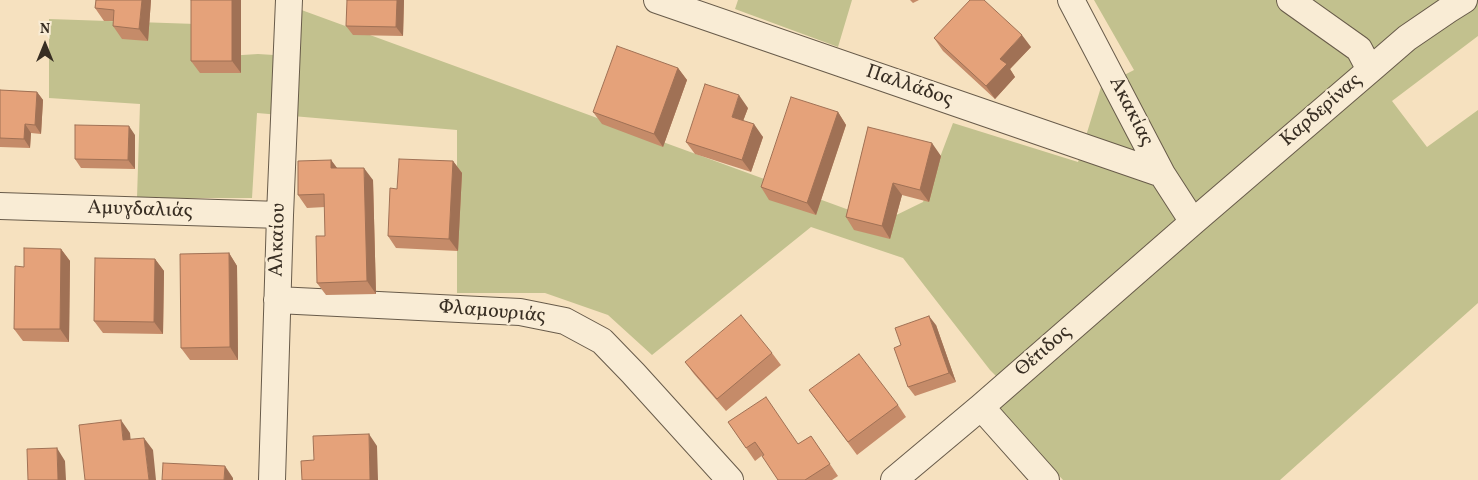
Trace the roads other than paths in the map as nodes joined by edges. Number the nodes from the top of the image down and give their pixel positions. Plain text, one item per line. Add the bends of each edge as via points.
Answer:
1 (289, 0) edge
2 (656, 0) edge
3 (1071, 0) edge
4 (1290, 0) edge
5 (1464, 0) edge
6 (1370, 70) junction
7 (1162, 174) junction
8 (0, 206) edge
9 (280, 215) junction
10 (1193, 222) junction
11 (277, 300) junction
12 (981, 407) junction
13 (272, 480) edge
14 (730, 480) edge
15 (894, 480) edge
16 (1046, 480) edge

1 - 9 street, Αλκαίου
2 - 7 street, Παλλάδος
3 - 7 street, Ακακίας
4 - 6 street, Καρδερίνας via 1359,49
5 - 6 street via 1407,38
6 - 10 street, Καρδερίνας
7 - 10 street, Ακακίας
8 - 9 street, Αμυγδαλιάς
9 - 11 street, Αλκαίου
10 - 12 street, Θέτιδος
11 - 13 street, Αλκαίου
11 - 14 street, Φλαμουριάς via 520,312 565,321 602,341
12 - 15 street, Θέτιδος
12 - 16 street

